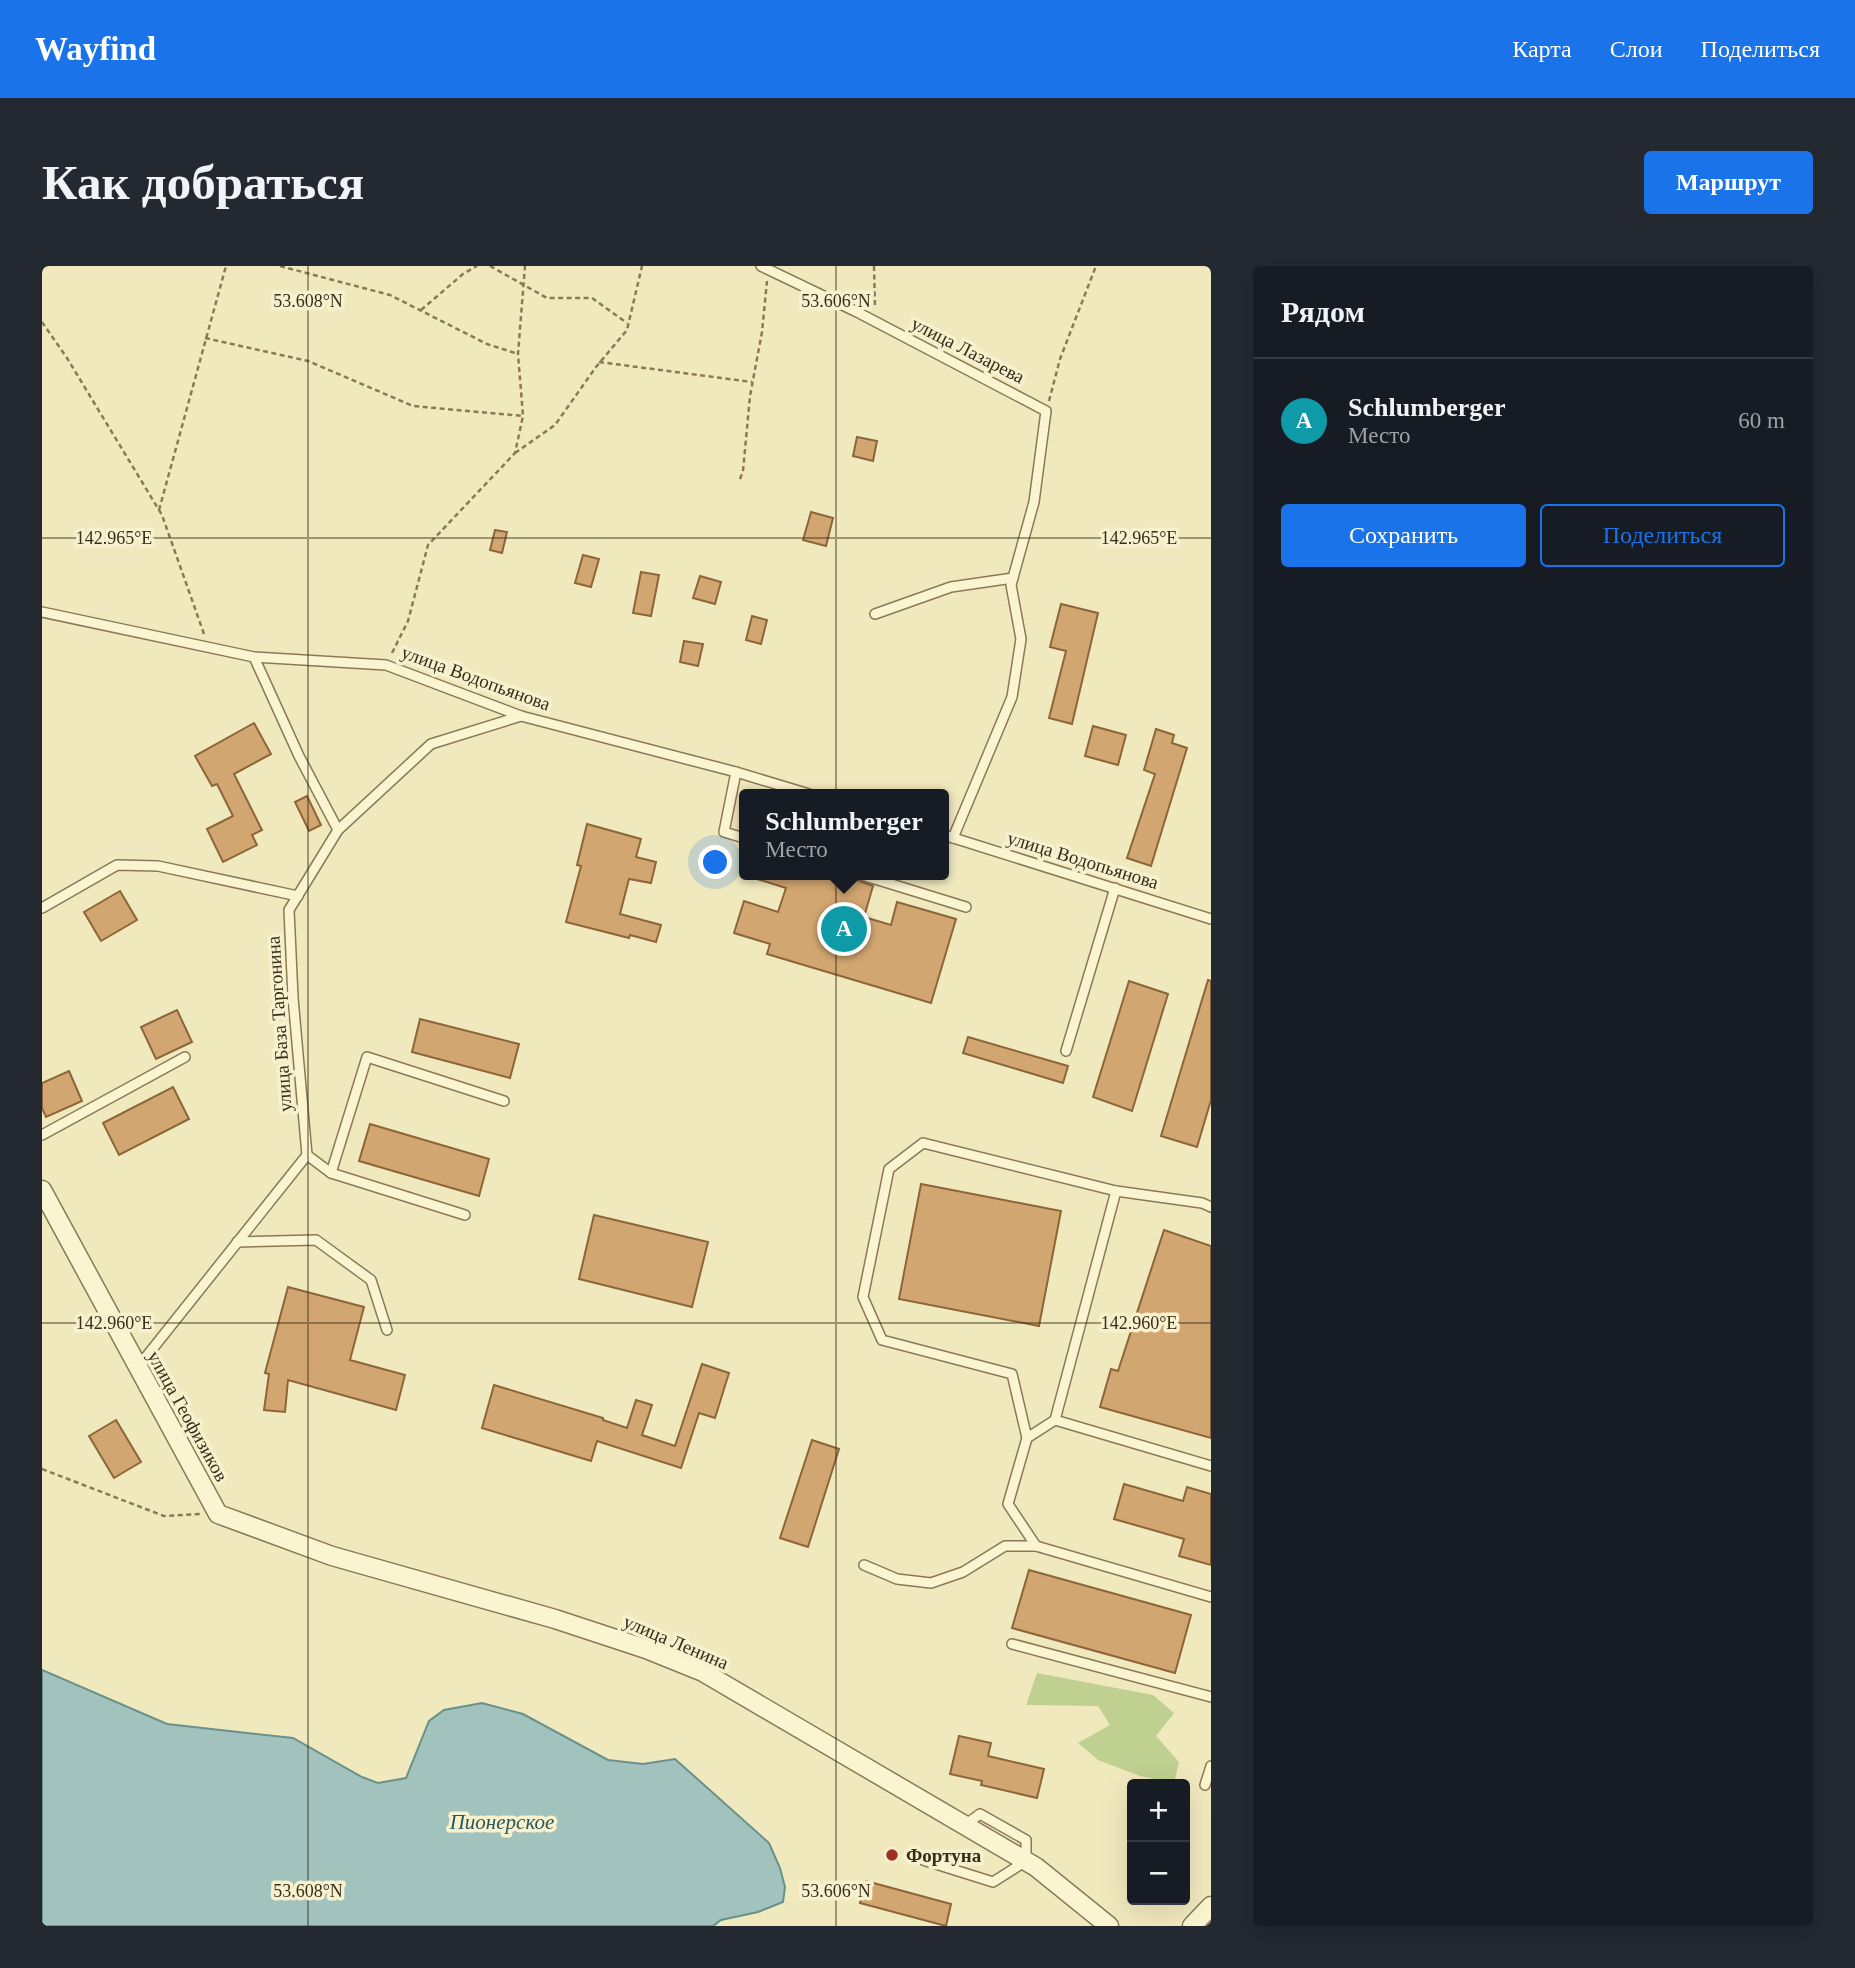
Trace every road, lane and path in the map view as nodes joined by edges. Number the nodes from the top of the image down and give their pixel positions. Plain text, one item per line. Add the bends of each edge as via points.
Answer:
1 (226, 266) edge
2 (281, 266) edge
3 (477, 266) edge
4 (490, 266) edge
5 (525, 266) edge
6 (642, 266) edge
7 (874, 266) edge
8 (1096, 266) edge
9 (764, 267) edge
10 (522, 285) junction
11 (421, 310) junction
12 (42, 322) edge
13 (875, 322) junction
14 (628, 324) junction
15 (205, 338) junction
16 (518, 354) junction
17 (600, 362) junction
18 (752, 382) junction
19 (1046, 411) junction
20 (523, 416) junction
21 (515, 453) junction
22 (740, 479) dead end
23 (159, 510) junction
24 (1013, 578) junction
25 (42, 612) edge
26 (876, 614) dead end
27 (209, 647) junction
28 (254, 657) junction
29 (386, 665) junction
30 (521, 716) junction
31 (736, 772) junction
32 (792, 789) edge
33 (338, 830) junction
34 (739, 836) edge
35 (949, 837) edge
36 (878, 880) edge
37 (1115, 888) junction
38 (298, 896) junction
39 (966, 907) dead end
40 (42, 908) edge
41 (1211, 919) edge
42 (1066, 1051) dead end
43 (185, 1058) dead end
44 (505, 1101) dead end
45 (42, 1135) edge
46 (307, 1155) junction
47 (331, 1173) junction
48 (42, 1190) edge
49 (1116, 1191) junction
50 (1211, 1207) edge
51 (465, 1215) dead end
52 (237, 1242) junction
53 (387, 1330) dead end
54 (137, 1368) junction
55 (1055, 1420) junction
56 (1027, 1438) junction
57 (1211, 1466) edge
58 (42, 1469) edge
59 (218, 1514) junction
60 (1037, 1546) junction
61 (864, 1564) dead end
62 (1211, 1597) edge
63 (1012, 1644) dead end
64 (1211, 1697) edge
65 (1211, 1766) edge
66 (1205, 1785) dead end
67 (923, 1860) dead end
68 (1026, 1861) junction
69 (1211, 1906) edge
70 (1109, 1926) edge
71 (1192, 1926) edge

1 - 15 path
2 - 11 path via 390,295
3 - 11 path
4 - 10 path
5 - 10 path
6 - 14 path
7 - 13 path
8 - 19 path via 1060,359
9 - 13 lane, улица Лазарева
9 - 18 path via 762,332
10 - 14 path via 547,298 592,298
10 - 16 path
11 - 16 path via 487,344
12 - 23 path
13 - 19 lane, улица Лазарева
14 - 17 path
15 - 20 path via 308,362 413,406
15 - 23 path
16 - 20 path
17 - 18 path
17 - 21 path via 555,425
18 - 22 path
19 - 24 lane via 1034,502
20 - 21 path
21 - 29 path via 428,545 408,621
23 - 27 path
24 - 26 lane via 951,587
24 - 35 lane via 1021,639 1012,697
25 - 27 lane, улица Водопьянова
27 - 28 lane, улица Водопьянова
28 - 29 lane, улица Водопьянова
28 - 33 lane
29 - 30 lane, улица Водопьянова
30 - 31 lane, улица Водопьянова
30 - 33 lane, улица База Таргонина via 431,744
31 - 32 lane, улица Водопьянова
31 - 34 lane via 724,832
33 - 38 lane, улица База Таргонина
35 - 37 lane, улица Водопьянова
36 - 39 lane
37 - 41 lane, улица Водопьянова
37 - 42 lane
38 - 40 lane via 158,866 117,865
38 - 46 lane, улица База Таргонина via 289,910
43 - 45 lane
44 - 47 lane via 367,1058
46 - 47 lane
46 - 52 lane
47 - 51 lane
48 - 54 street, улица Геофизиков
49 - 50 lane
49 - 55 lane
49 - 56 lane via 923,1143 889,1169 863,1297 881,1340 1012,1374
52 - 53 lane via 316,1240 371,1280
52 - 54 lane
54 - 59 street, улица Геофизиков
55 - 56 lane
55 - 57 lane
56 - 60 lane via 1009,1504
58 - 59 path via 164,1516
59 - 68 street, улица Ленина via 332,1556 555,1619 704,1672
60 - 61 lane via 1005,1546 963,1572 931,1583 897,1579
60 - 62 lane
63 - 64 lane
65 - 66 lane
67 - 68 lane via 993,1882
68 - 70 street, улица Ленина
69 - 71 street

